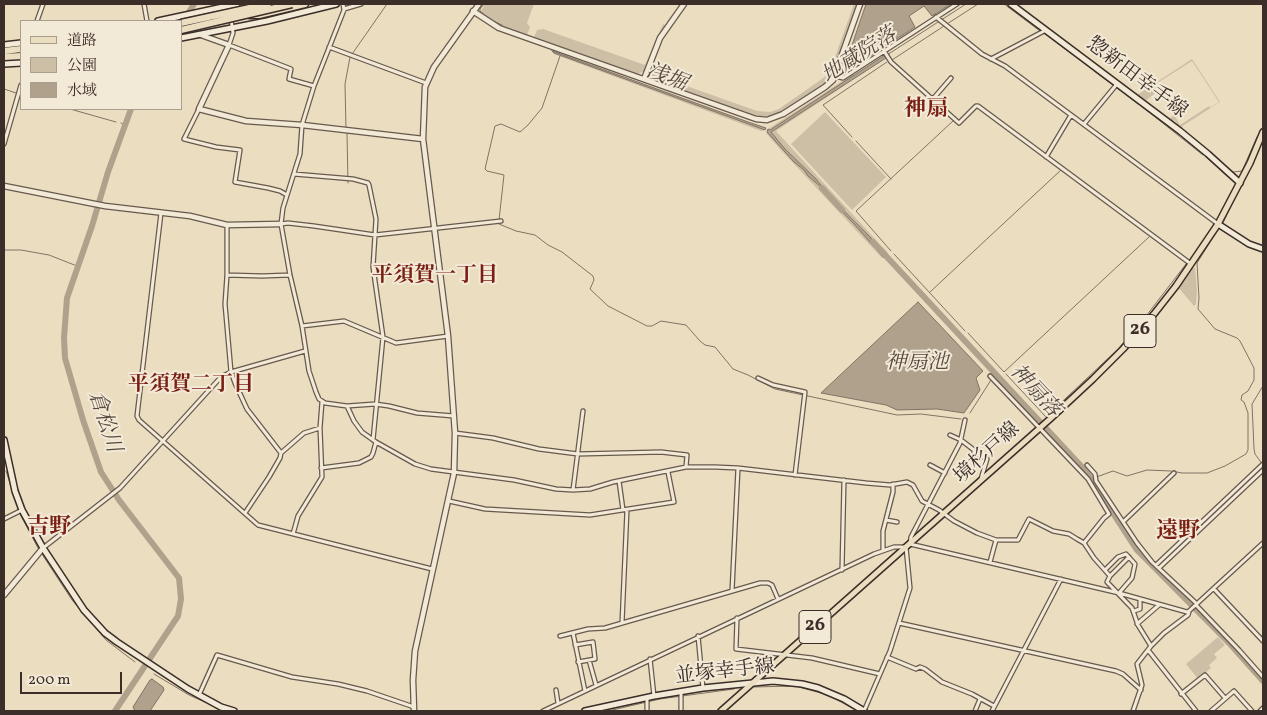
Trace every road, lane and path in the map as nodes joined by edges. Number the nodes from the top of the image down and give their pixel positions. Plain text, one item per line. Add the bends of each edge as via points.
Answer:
1 (43, 4) edge
2 (144, 4) edge
3 (237, 4) edge
4 (261, 4) edge
5 (268, 4) edge
6 (292, 4) edge
7 (305, 4) edge
8 (336, 4) edge
9 (343, 4) edge
10 (361, 4) edge
11 (479, 4) edge
12 (684, 4) edge
13 (860, 4) edge
14 (957, 4) edge
15 (1011, 4) edge
16 (228, 5) edge
17 (253, 8) junction
18 (344, 9) junction
19 (473, 11) junction
20 (248, 15) junction
21 (936, 17) junction
22 (38, 20) edge
23 (147, 20) edge
24 (180, 20) edge
25 (233, 28) junction
26 (182, 30) edge
27 (1046, 30) junction
28 (201, 35) junction
29 (182, 38) edge
30 (20, 43) edge
31 (4, 44) edge
32 (229, 45) junction
33 (329, 48) junction
34 (20, 49) edge
35 (4, 51) edge
36 (884, 51) junction
37 (20, 56) edge
38 (4, 57) edge
39 (991, 59) junction
40 (20, 63) edge
41 (4, 64) edge
42 (835, 76) junction
43 (951, 78) dead end
44 (644, 79) junction
45 (426, 83) junction
46 (1117, 84) junction
47 (314, 86) junction
48 (20, 88) edge
49 (932, 100) junction
50 (199, 109) junction
51 (1071, 114) junction
52 (1084, 124) junction
53 (302, 125) junction
54 (1263, 132) edge
55 (423, 139) junction
56 (4, 144) edge
57 (1046, 157) junction
58 (294, 174) junction
59 (1240, 183) junction
60 (4, 186) edge
61 (287, 195) junction
62 (161, 212) junction
63 (501, 220) dead end
64 (281, 224) junction
65 (1218, 224) junction
66 (227, 225) junction
67 (434, 228) junction
68 (375, 235) junction
69 (1263, 249) edge
70 (1191, 265) junction
71 (290, 274) junction
72 (227, 275) junction
73 (302, 326) junction
74 (448, 336) junction
75 (383, 337) junction
76 (305, 351) junction
77 (231, 372) junction
78 (990, 376) dead end
79 (758, 378) dead end
80 (322, 402) junction
81 (376, 404) junction
82 (347, 406) junction
83 (583, 411) dead end
84 (454, 416) junction
85 (966, 420) dead end
86 (1042, 426) junction
87 (320, 428) junction
88 (455, 433) junction
89 (950, 435) dead end
90 (4, 440) edge
91 (961, 440) junction
92 (374, 441) junction
93 (969, 441) dead end
94 (163, 442) junction
95 (967, 446) junction
96 (281, 453) junction
97 (578, 454) junction
98 (1263, 464) edge
99 (930, 465) dead end
100 (1087, 465) dead end
101 (6, 468) edge
102 (321, 468) junction
103 (686, 468) junction
104 (738, 468) junction
105 (1263, 470) edge
106 (668, 472) junction
107 (454, 473) junction
108 (944, 473) junction
109 (1174, 473) dead end
110 (795, 475) junction
111 (844, 480) junction
112 (618, 481) junction
113 (980, 481) junction
114 (1096, 481) junction
115 (893, 484) junction
116 (1091, 484) junction
117 (573, 490) junction
118 (449, 501) junction
119 (928, 504) junction
120 (22, 510) junction
121 (625, 510) junction
122 (245, 514) junction
123 (944, 514) junction
124 (4, 519) edge
125 (886, 520) junction
126 (897, 522) dead end
127 (1123, 522) junction
128 (293, 534) junction
129 (996, 540) junction
130 (1084, 543) junction
131 (1263, 543) edge
132 (908, 545) junction
133 (43, 548) junction
134 (882, 550) junction
135 (1129, 557) junction
136 (990, 562) junction
137 (1158, 567) junction
138 (432, 569) junction
139 (842, 570) junction
140 (1105, 570) junction
141 (1110, 576) junction
142 (1060, 579) junction
143 (1214, 589) junction
144 (732, 591) junction
145 (1119, 593) junction
146 (4, 595) edge
147 (778, 599) junction
148 (1140, 599) junction
149 (1159, 605) junction
150 (1197, 605) junction
151 (1134, 611) junction
152 (1189, 611) junction
153 (737, 618) junction
154 (622, 623) junction
155 (899, 623) junction
156 (1138, 624) junction
157 (572, 633) junction
158 (560, 636) dead end
159 (698, 636) junction
160 (1263, 642) edge
161 (575, 644) junction
162 (1151, 646) junction
163 (1023, 650) junction
164 (1148, 650) junction
165 (785, 654) junction
166 (887, 657) junction
167 (650, 659) junction
168 (590, 660) junction
169 (578, 662) junction
170 (880, 674) junction
171 (1263, 678) edge
172 (753, 683) junction
173 (596, 685) junction
174 (733, 685) junction
175 (703, 688) junction
176 (556, 690) dead end
177 (1141, 690) junction
178 (585, 691) junction
179 (680, 692) junction
180 (1181, 694) junction
181 (198, 695) junction
182 (654, 696) junction
183 (737, 696) junction
184 (647, 697) junction
185 (980, 698) junction
186 (1225, 698) junction
187 (558, 703) junction
188 (994, 706) junction
189 (1263, 708) edge
190 (414, 709) edge
191 (234, 711) edge
192 (543, 711) edge
193 (585, 711) edge
194 (647, 711) edge
195 (681, 711) edge
196 (721, 711) edge
197 (864, 711) edge
198 (975, 711) edge
199 (992, 711) edge
200 (1133, 711) edge
201 (1196, 711) edge
202 (1211, 711) edge
203 (1252, 711) edge
204 (1260, 711) edge

1 - 22 street
2 - 23 street
3 - 16 main road
4 - 17 highway, bridge
5 - 17 highway, bridge
6 - 20 highway, bridge
7 - 20 highway, bridge
8 - 25 main road
9 - 18 street
10 - 18 street
11 - 19 street
12 - 44 street via 660,38
13 - 42 street
14 - 21 street
15 - 27 main road, 惣新田幸手線
16 - 24 main road
16 - 25 street
17 - 24 highway, bridge
18 - 33 street
19 - 44 street via 499,28
19 - 45 street
20 - 26 highway, bridge
21 - 36 street
21 - 39 street
25 - 28 main road
25 - 32 street
27 - 39 street
27 - 46 main road, 惣新田幸手線
28 - 29 main road
28 - 32 street
30 - 31 main road
32 - 47 street via 291,69 289,79
32 - 50 street
33 - 45 street
33 - 47 street
34 - 35 highway
36 - 42 street via 843,78
36 - 49 street via 888,59
37 - 38 highway
39 - 51 street
40 - 41 main road
42 - 44 street via 825,87 784,114 767,120 756,119
43 - 49 street
45 - 55 street
46 - 52 street
46 - 59 main road, 惣新田幸手線 via 1208,154
47 - 53 street
48 - 56 street
49 - 57 street via 959,123 978,106
50 - 53 street via 246,122
50 - 61 street via 184,139 240,150 235,182
51 - 52 street
51 - 57 street
52 - 65 street
53 - 55 street
53 - 58 street via 300,154
54 - 59 main road, 境杉戸線 / 26
55 - 67 street
57 - 70 street
58 - 61 street
58 - 68 street via 368,183 376,219
59 - 65 main road, 境杉戸線 / 26
60 - 62 street via 104,206
61 - 64 street
62 - 66 street
62 - 94 street via 137,416
63 - 67 street
64 - 66 street
64 - 68 street
64 - 71 street
65 - 69 main road
65 - 70 main road, 境杉戸線 / 26
66 - 72 street
67 - 68 street
67 - 74 street
68 - 75 street via 373,267
70 - 86 main road, 境杉戸線 / 26 via 1123,349
71 - 72 street
71 - 73 street
72 - 77 street via 225,304
73 - 75 street via 344,320
73 - 76 street
74 - 75 street via 396,343
74 - 84 street
75 - 81 street
76 - 77 street
76 - 80 street via 316,392
77 - 94 street via 221,377
77 - 96 street via 247,408
78 - 86 street
79 - 110 street via 804,392
80 - 82 street
80 - 87 street
81 - 82 street
81 - 84 street via 417,413
81 - 92 street
82 - 92 street via 362,432
83 - 97 street
84 - 88 street
85 - 91 street
86 - 113 main road, 境杉戸線 / 26
86 - 116 street
87 - 96 street via 304,433
87 - 102 street
88 - 97 street
88 - 107 street
89 - 91 street
90 - 101 main road
91 - 95 street
91 - 108 street
92 - 102 street via 371,457 359,463
92 - 107 street via 416,464
93 - 95 street
94 - 122 street
94 - 133 street via 111,496
95 - 113 street via 974,450 974,454 988,459
96 - 122 street
97 - 103 street via 687,455
97 - 117 street
98 - 137 street
99 - 108 street
100 - 114 street via 1095,474
101 - 120 main road
102 - 128 street via 322,477 298,516
103 - 104 street
103 - 106 street
104 - 110 street
104 - 144 street
105 - 137 street
106 - 112 street
106 - 121 street via 674,502
107 - 117 street
107 - 118 street
108 - 119 street
109 - 127 street
110 - 111 street
111 - 115 street
111 - 139 street
112 - 117 street
112 - 121 street
113 - 123 main road, 境杉戸線 / 26
114 - 116 street
114 - 127 street
115 - 119 street via 911,484 920,499
115 - 125 street
116 - 130 street via 1109,514
118 - 121 street via 485,509 590,515
118 - 138 street
119 - 123 street
119 - 132 street
120 - 124 street
120 - 133 main road
121 - 154 street
122 - 128 street via 258,526
123 - 129 street
123 - 132 main road, 境杉戸線 / 26
125 - 126 street
125 - 134 street
127 - 137 street
128 - 138 street
129 - 130 street via 1018,540 1029,519
129 - 136 street
130 - 140 street
131 - 143 street
132 - 134 street
132 - 136 street
132 - 155 street via 910,588
132 - 165 main road, 境杉戸線 / 26
133 - 146 street
133 - 181 main road via 84,610 105,633
134 - 139 street
135 - 140 street via 1126,554 1118,557
135 - 141 street
135 - 145 street via 1135,564 1133,576
136 - 142 street
137 - 150 street
138 - 190 street via 416,651
139 - 147 street
140 - 141 street
141 - 145 street via 1107,582
142 - 145 street
142 - 163 street
143 - 150 street
143 - 160 street
144 - 147 street via 768,583
144 - 154 street
145 - 148 street
145 - 151 street
147 - 153 street
148 - 149 street
148 - 151 street via 1140,609
149 - 152 street
149 - 156 street
150 - 152 street
150 - 171 street
151 - 156 street
152 - 162 street
153 - 159 street
153 - 165 street via 736,649
154 - 157 street
155 - 163 street
155 - 166 street
156 - 162 street
157 - 158 street
157 - 161 street
159 - 167 street
159 - 175 street
161 - 168 street via 592,642 595,659
161 - 169 street
162 - 164 street
163 - 177 street via 1116,671
163 - 188 street
164 - 177 street via 1137,664
164 - 180 street
165 - 170 street
165 - 172 main road, 境杉戸線 / 26
166 - 170 street
166 - 185 street via 916,669 925,669 942,682
167 - 173 street
167 - 182 street
168 - 169 street
168 - 173 street
169 - 178 street
170 - 197 street
172 - 174 main road, 並塚幸手線
172 - 183 main road, 境杉戸線 / 26
172 - 197 main road, 並塚幸手線 via 783,682 810,686
173 - 178 street
174 - 175 main road, 並塚幸手線
174 - 183 main road
175 - 179 main road, 並塚幸手線
176 - 187 street
177 - 200 street
178 - 187 street
179 - 182 main road, 並塚幸手線
179 - 195 street
180 - 186 street via 1205,675
180 - 201 street
181 - 190 street via 217,655 292,677 367,691
181 - 191 main road
182 - 184 main road, 並塚幸手線
183 - 196 main road, 境杉戸線 / 26
184 - 193 main road, 並塚幸手線
184 - 194 street
185 - 188 street
185 - 198 street
186 - 202 street
186 - 203 street via 1234,691
187 - 192 street
188 - 199 street
189 - 204 street

